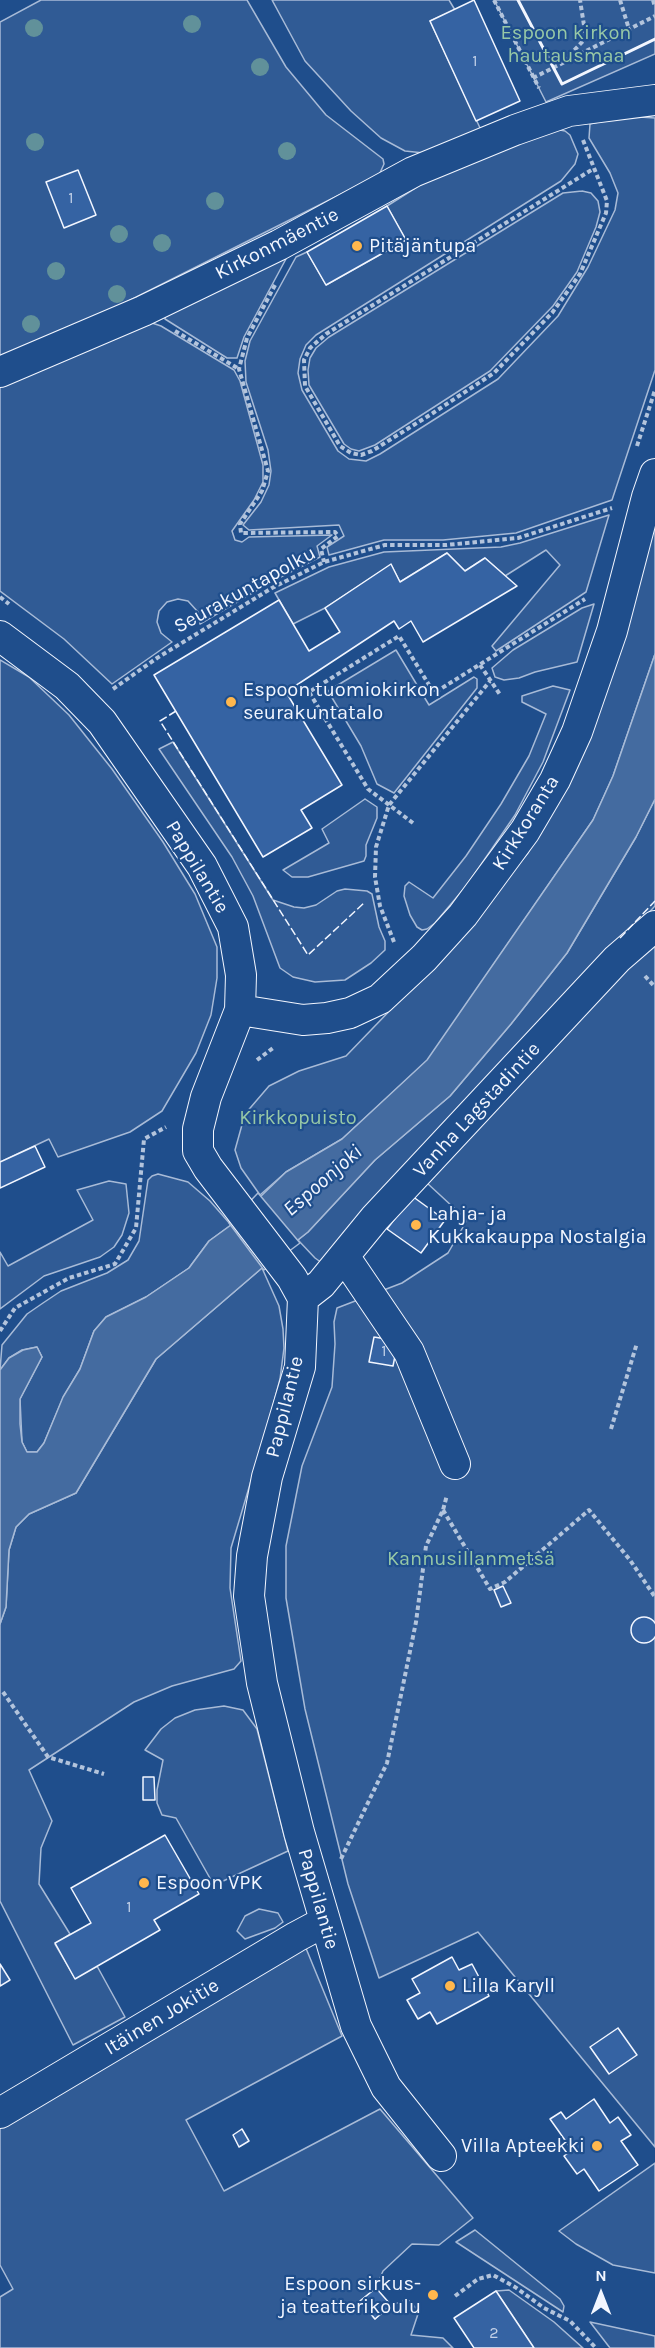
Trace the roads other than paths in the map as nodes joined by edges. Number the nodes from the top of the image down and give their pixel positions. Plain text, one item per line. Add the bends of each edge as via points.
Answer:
1 (655, 100) edge
2 (0, 372) edge
3 (645, 463) edge
4 (0, 636) edge
5 (655, 926) edge
6 (240, 1010) junction
7 (344, 1256) junction
8 (297, 1288) junction
9 (455, 1464) road end
10 (324, 1922) junction
11 (0, 2113) edge
12 (441, 2156) dead end

1 - 2 street, Kirkonmäentie via 569,111 413,172 143,311
3 - 6 street, Kirkkoranta via 647,497 612,631 578,732 525,831 470,906 424,958 380,999 350,1013 303,1020
4 - 6 street, Pappilantie via 67,686 90,709 202,866 233,927 241,975
5 - 7 street, Vanha Lagstadintie via 617,959
6 - 8 street, Pappilantie via 206,1097 198,1129 198,1151
7 - 8 street, Vanha Lagstadintie via 321,1284
7 - 9 street via 409,1352
8 - 10 street, Pappilantie via 300,1367 267,1477 252,1556 249,1596 262,1683
10 - 11 street, Itäinen Jokitie
10 - 12 street, Pappilantie via 356,2026 373,2062 386,2087

